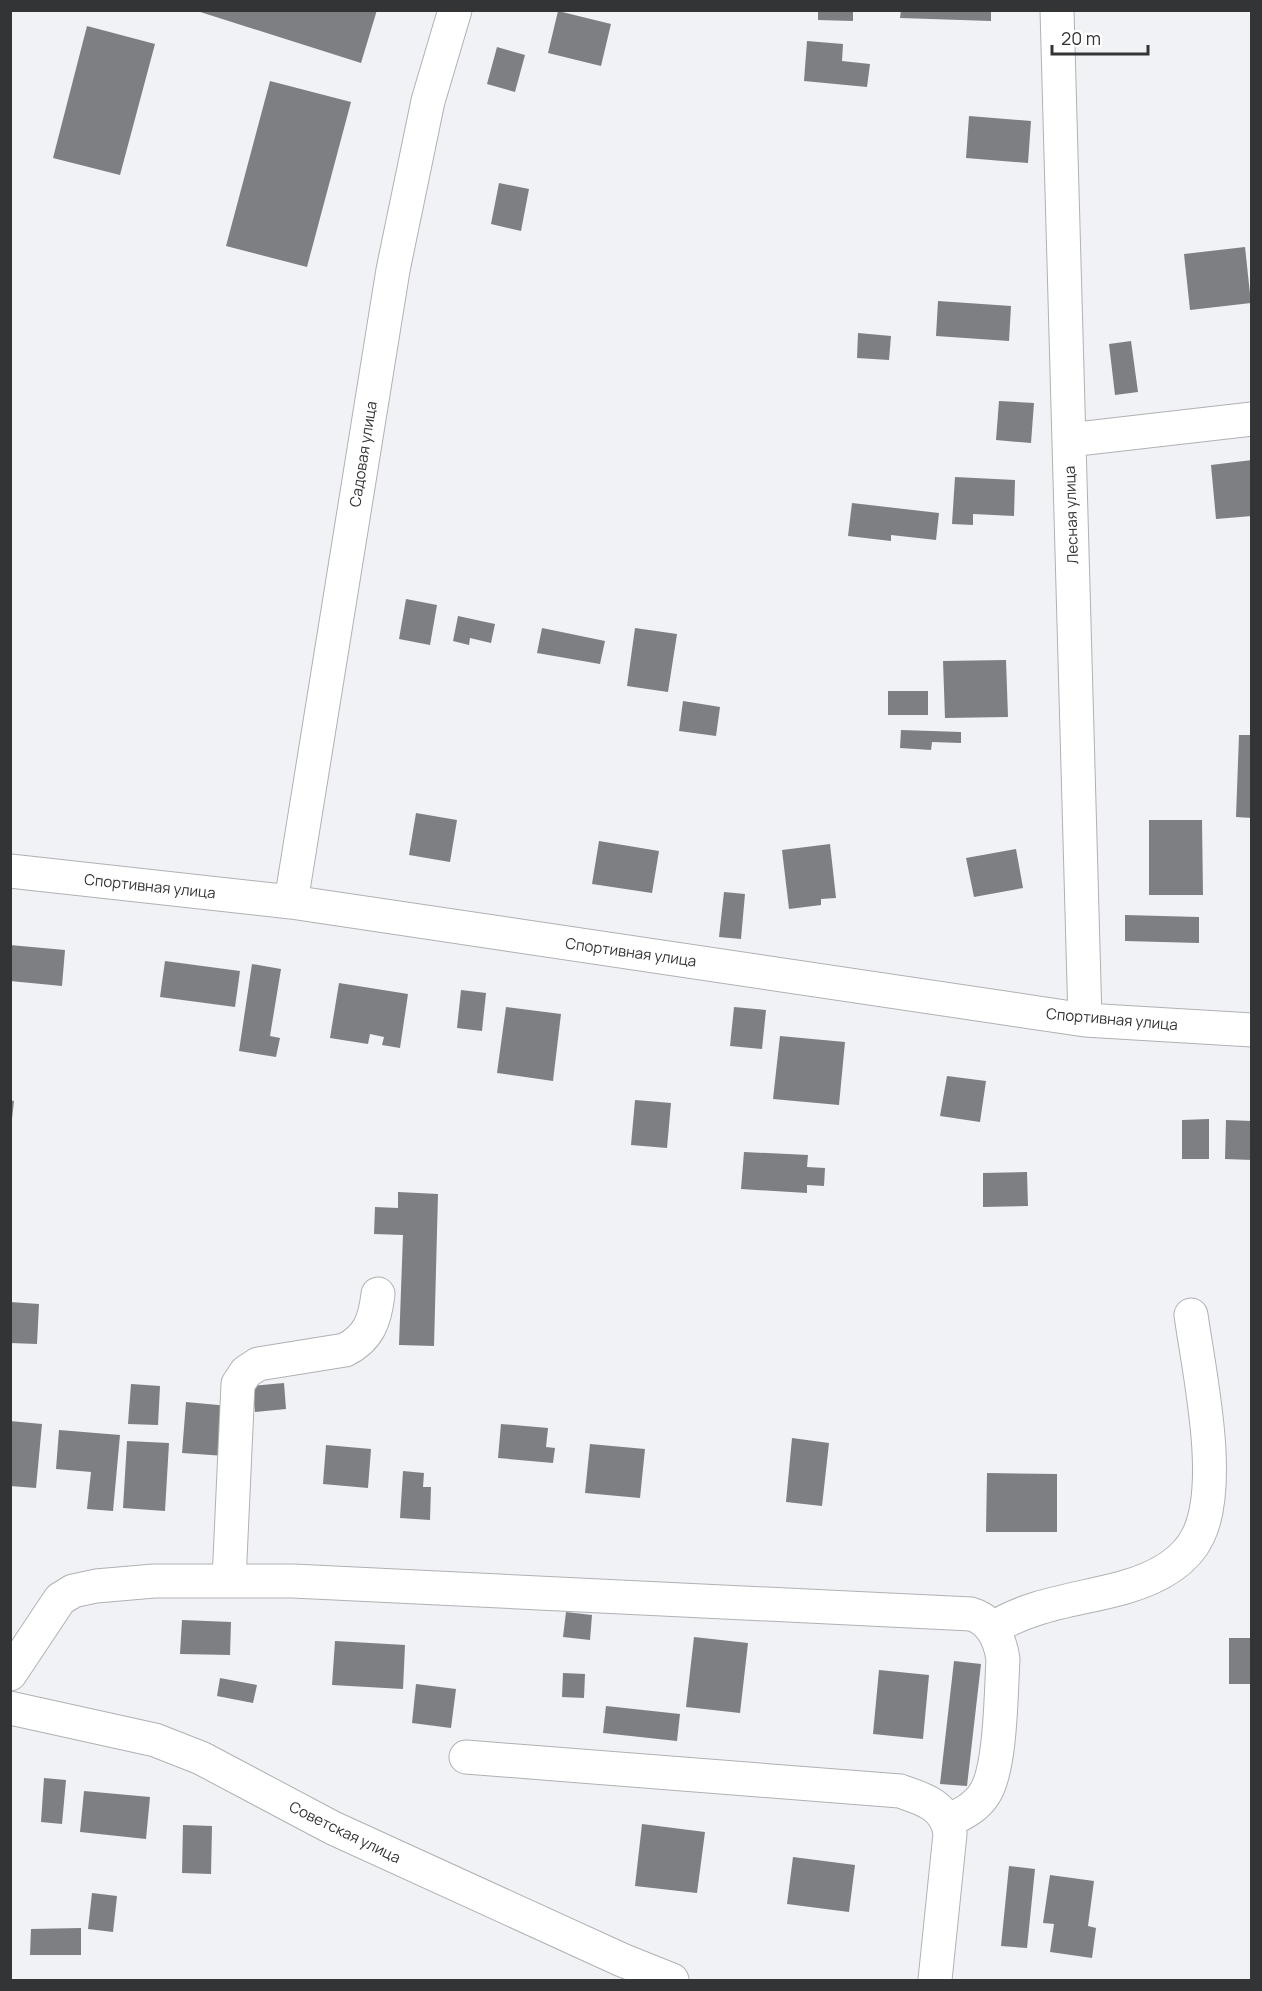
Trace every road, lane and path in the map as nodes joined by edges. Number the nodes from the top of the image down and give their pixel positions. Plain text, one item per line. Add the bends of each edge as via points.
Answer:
1 (455, 10) edge
2 (1057, 10) edge
3 (1251, 419) edge
4 (1069, 440) junction
5 (10, 871) edge
6 (291, 902) junction
7 (1085, 1020) junction
8 (1251, 1030) edge
9 (378, 1294) dead end
10 (1191, 1315) dead end
11 (230, 1581) junction
12 (992, 1629) junction
13 (10, 1674) edge
14 (10, 1708) edge
15 (466, 1757) dead end
16 (948, 1821) junction
17 (621, 1970) edge
18 (672, 1980) edge
19 (935, 1980) edge

1 - 6 street, Садовая улица via 428,101 393,270
2 - 4 street, Лесная улица
3 - 4 street
4 - 7 street, Лесная улица
5 - 6 street, Спортивная улица
6 - 7 street, Спортивная улица
7 - 8 street, Спортивная улица
9 - 11 street via 372,1325 356,1344 345,1350 258,1364 238,1384
10 - 12 street via 1207,1418 1209,1458 1198,1537 1184,1555 1152,1578 1030,1611
11 - 12 street via 305,1581 946,1611 978,1616
11 - 13 street via 154,1581 73,1591 60,1599
12 - 16 street via 999,1637 1003,1659 992,1775 986,1793 973,1807
14 - 17 street, Советская улица via 155,1740 201,1758 333,1828
15 - 16 street via 900,1791 933,1805
16 - 19 street via 950,1834
17 - 18 street, Советская улица

